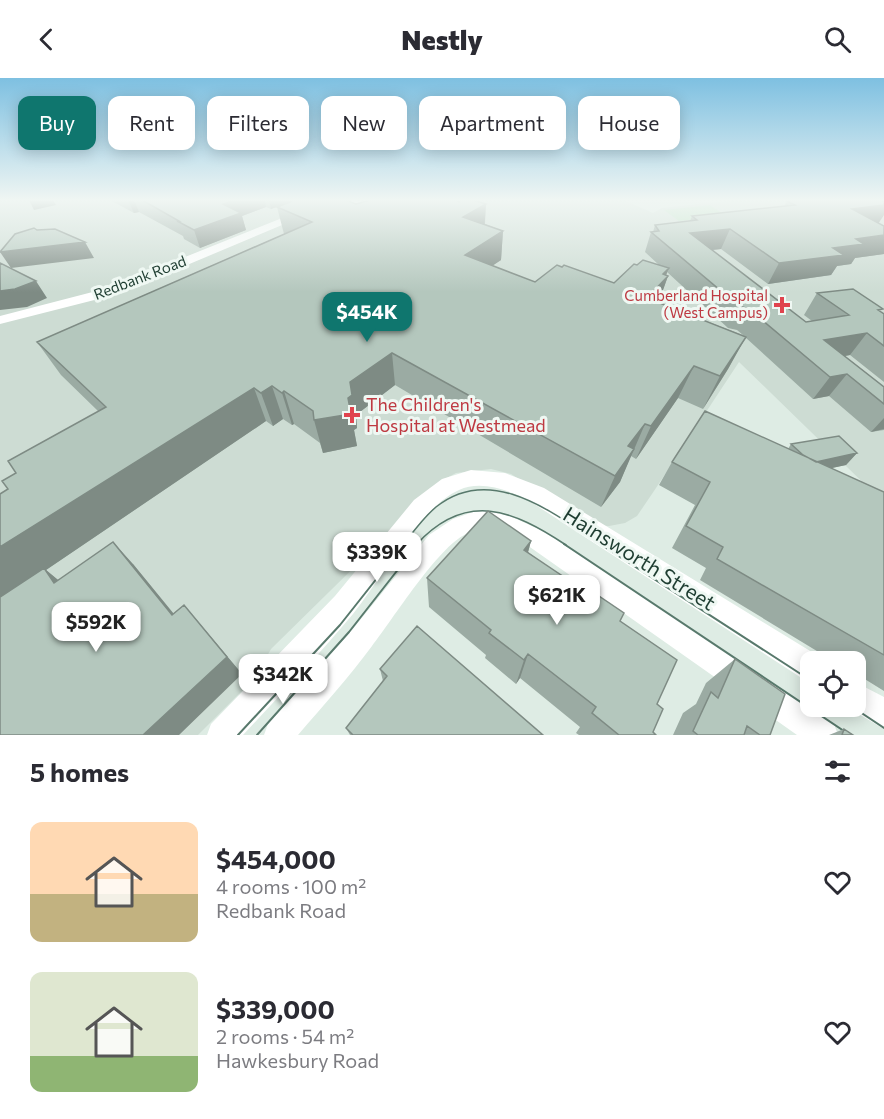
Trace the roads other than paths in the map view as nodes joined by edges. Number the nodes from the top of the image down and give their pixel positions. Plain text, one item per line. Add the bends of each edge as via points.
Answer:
1 (261, 231) edge
2 (0, 320) edge
3 (800, 661) edge
4 (866, 703) edge
5 (884, 714) edge
6 (222, 735) edge
7 (279, 735) edge
8 (823, 735) edge

1 - 2 street, Redbank Road via 114,291
3 - 6 street, Hainsworth Street via 520,485 489,478 459,481 422,507 344,605
4 - 5 street
7 - 8 street, Hainsworth Street via 444,535 462,525 482,521 514,526 545,544

